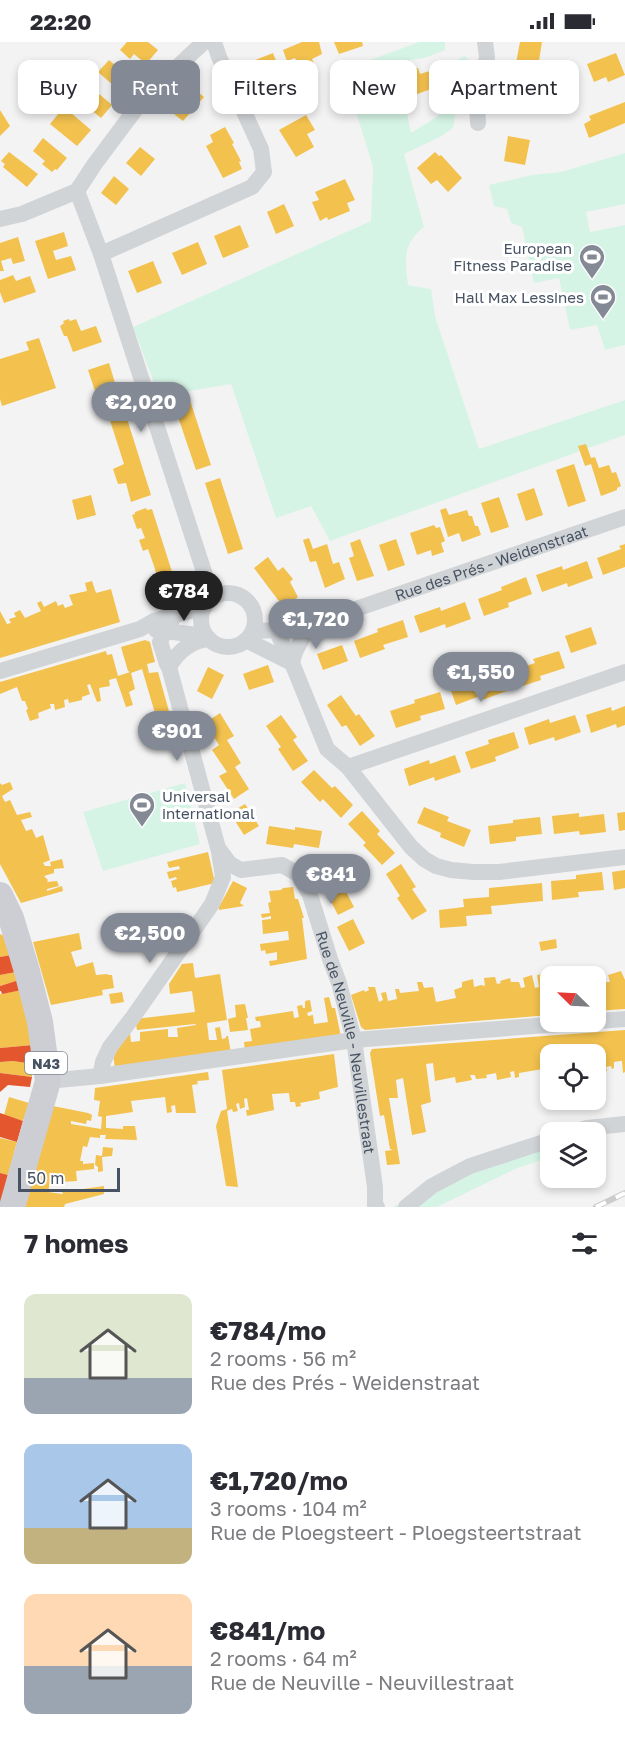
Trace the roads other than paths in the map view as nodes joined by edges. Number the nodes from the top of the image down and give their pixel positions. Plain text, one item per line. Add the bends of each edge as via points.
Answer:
1 (204, 42) edge
2 (214, 42) edge
3 (485, 42) edge
4 (478, 123) dead end
5 (77, 191) junction
6 (0, 219) edge
7 (101, 254) junction
8 (625, 517) edge
9 (210, 601) junction
10 (175, 615) junction
11 (310, 624) junction
12 (140, 629) junction
13 (276, 630) junction
14 (165, 631) junction
15 (250, 635) junction
16 (207, 637) junction
17 (292, 663) junction
18 (169, 666) junction
19 (0, 671) edge
20 (625, 672) edge
21 (348, 767) junction
22 (218, 848) junction
23 (625, 856) edge
24 (0, 895) edge
25 (6, 920) edge
26 (625, 1019) edge
27 (354, 1040) junction
28 (100, 1076) junction
29 (48, 1081) junction
30 (625, 1124) edge
31 (606, 1126) edge
32 (540, 1143) edge
33 (12, 1207) edge
34 (377, 1207) edge
35 (406, 1207) edge

1 - 5 street via 144,98
2 - 7 street via 261,149 264,172 252,187
3 - 4 street via 487,57 477,106
5 - 6 street
5 - 7 street
7 - 9 street via 206,578
8 - 11 street, Rue des Prés - Weidenstraat
9 - 10 street, Rue des Prés - Weidenstraat
9 - 15 street, Rue des Prés - Weidenstraat via 233,593 247,600 255,615
9 - 16 street via 201,618
10 - 12 street, Rue des Prés - Weidenstraat
10 - 14 street
11 - 13 street, Rue des Prés - Weidenstraat
11 - 17 street
12 - 14 street, Rue des Prés - Weidenstraat
12 - 19 street, Rue des Prés - Weidenstraat
13 - 15 street, Rue des Prés - Weidenstraat
13 - 17 street
14 - 16 street, Rue des Prés - Weidenstraat
14 - 18 street, Rue de Neuville - Neuvillestraat via 160,642
15 - 16 street, Rue des Prés - Weidenstraat via 241,644 227,647
15 - 17 street
16 - 18 street via 187,646
17 - 21 street via 327,749
18 - 22 street, Rue de Neuville - Neuvillestraat
20 - 21 street
21 - 23 street via 411,847 436,866 499,872
22 - 27 street, Rue de Neuville - Neuvillestraat via 230,864 241,870 282,866 298,874 310,895
22 - 28 street via 223,877 212,904 110,1047
24 - 25 main road, N43
25 - 29 main road, N43 via 27,971 40,1022
26 - 27 street
27 - 28 street
27 - 34 street, Rue de Neuville - Neuvillestraat
28 - 29 street
29 - 33 main road, N43
30 - 31 street
32 - 35 street via 470,1166 432,1186

